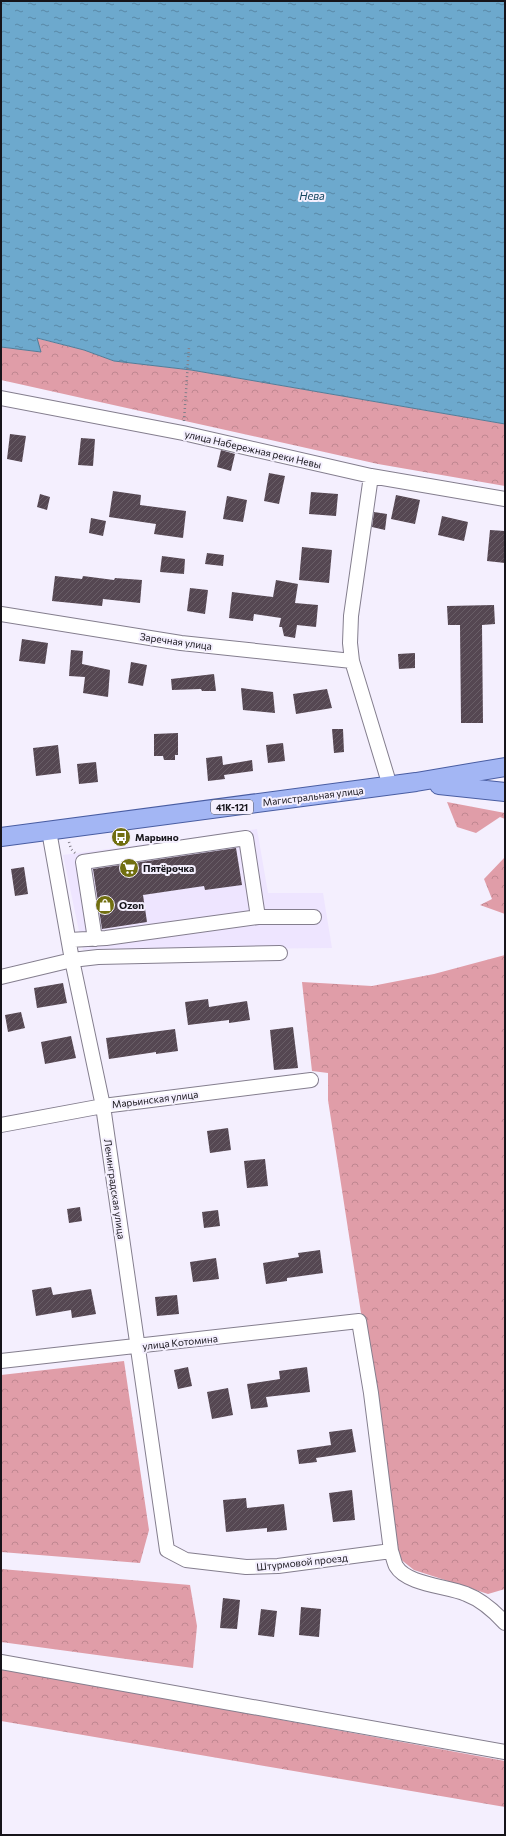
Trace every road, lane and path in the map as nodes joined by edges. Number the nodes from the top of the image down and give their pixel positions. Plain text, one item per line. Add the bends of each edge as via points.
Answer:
1 (189, 347) dead end
2 (188, 354) junction
3 (193, 354) dead end
4 (1, 398) edge
5 (183, 433) junction
6 (371, 476) junction
7 (505, 499) edge
8 (1, 614) edge
9 (352, 661) junction
10 (505, 767) edge
11 (416, 782) junction
12 (390, 786) junction
13 (505, 792) edge
14 (49, 831) junction
15 (1, 837) edge
16 (258, 917) junction
17 (314, 917) dead end
18 (95, 939) junction
19 (69, 940) junction
20 (280, 953) dead end
21 (72, 960) junction
22 (1, 977) edge
23 (310, 1080) dead end
24 (103, 1106) junction
25 (1, 1125) edge
26 (138, 1346) junction
27 (1, 1361) edge
28 (167, 1550) joint
29 (391, 1551) junction
30 (505, 1623) edge
31 (1, 1662) edge
32 (505, 1752) edge

1 - 2 path
2 - 3 path
2 - 5 path
4 - 5 street, улица Набережная реки Невы
5 - 6 street, улица Набережная реки Невы
6 - 7 street, улица Набережная реки Невы
6 - 9 street via 351,616
8 - 9 street, Заречная улица via 181,643
9 - 12 street
10 - 11 main road, Магистральная улица
11 - 12 main road, Магистральная улица / 41К-121
11 - 13 main road
12 - 14 main road, Магистральная улица / 41К-121
14 - 15 main road, Магистральная улица / 41К-121
14 - 19 street, Ленинградская улица
16 - 17 street
16 - 18 street
16 - 18 street via 246,838 83,862
18 - 19 street
19 - 21 street, Ленинградская улица
20 - 21 street via 98,957
21 - 22 street
21 - 24 street, Ленинградская улица
23 - 24 street, Марьинская улица
24 - 25 street, Марьинская улица
24 - 26 street, Ленинградская улица
26 - 27 street, улица Котомина
26 - 28 street, Ленинградская улица
26 - 29 street, улица Котомина via 359,1321
28 - 29 street, Штурмовой проезд via 186,1560 246,1567 278,1566
29 - 30 street via 396,1567 409,1577 466,1593 482,1602
31 - 32 street

